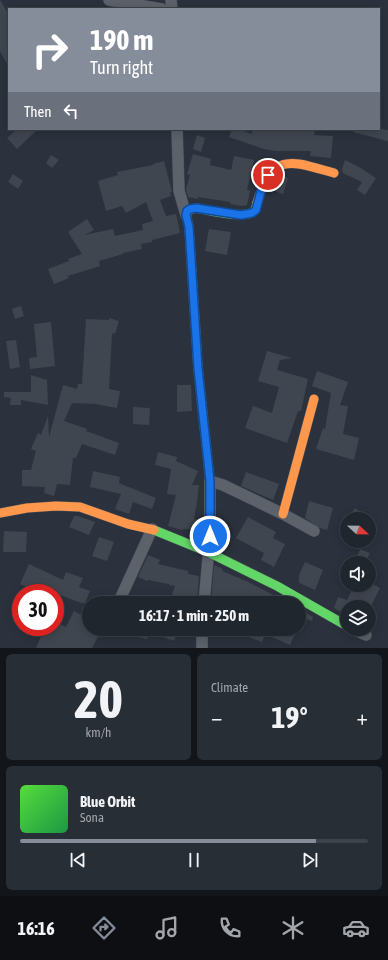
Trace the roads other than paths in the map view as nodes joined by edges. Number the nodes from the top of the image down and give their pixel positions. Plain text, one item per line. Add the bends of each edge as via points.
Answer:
1 (109, 0) edge
2 (134, 7) edge
3 (148, 8) edge
4 (177, 130) edge
5 (334, 173) dead end
6 (186, 215) junction
7 (314, 399) dead end
8 (210, 481) junction
9 (0, 513) edge
10 (283, 514) junction
11 (152, 528) junction
12 (314, 531) dead end
13 (208, 552) junction
14 (121, 596) edge
15 (205, 596) edge
16 (340, 622) edge
17 (202, 636) edge
18 (202, 648) edge

1 - 2 street
2 - 3 street
4 - 6 street via 179,192
5 - 6 street via 297,163 287,164 268,175 256,210 252,213 241,215 196,208 187,211
6 - 8 street
7 - 10 street
8 - 10 street
8 - 13 street
9 - 11 street via 27,508 80,507 128,524
10 - 12 street
11 - 13 street
11 - 14 street
13 - 15 street
13 - 16 street via 277,586
17 - 18 street

